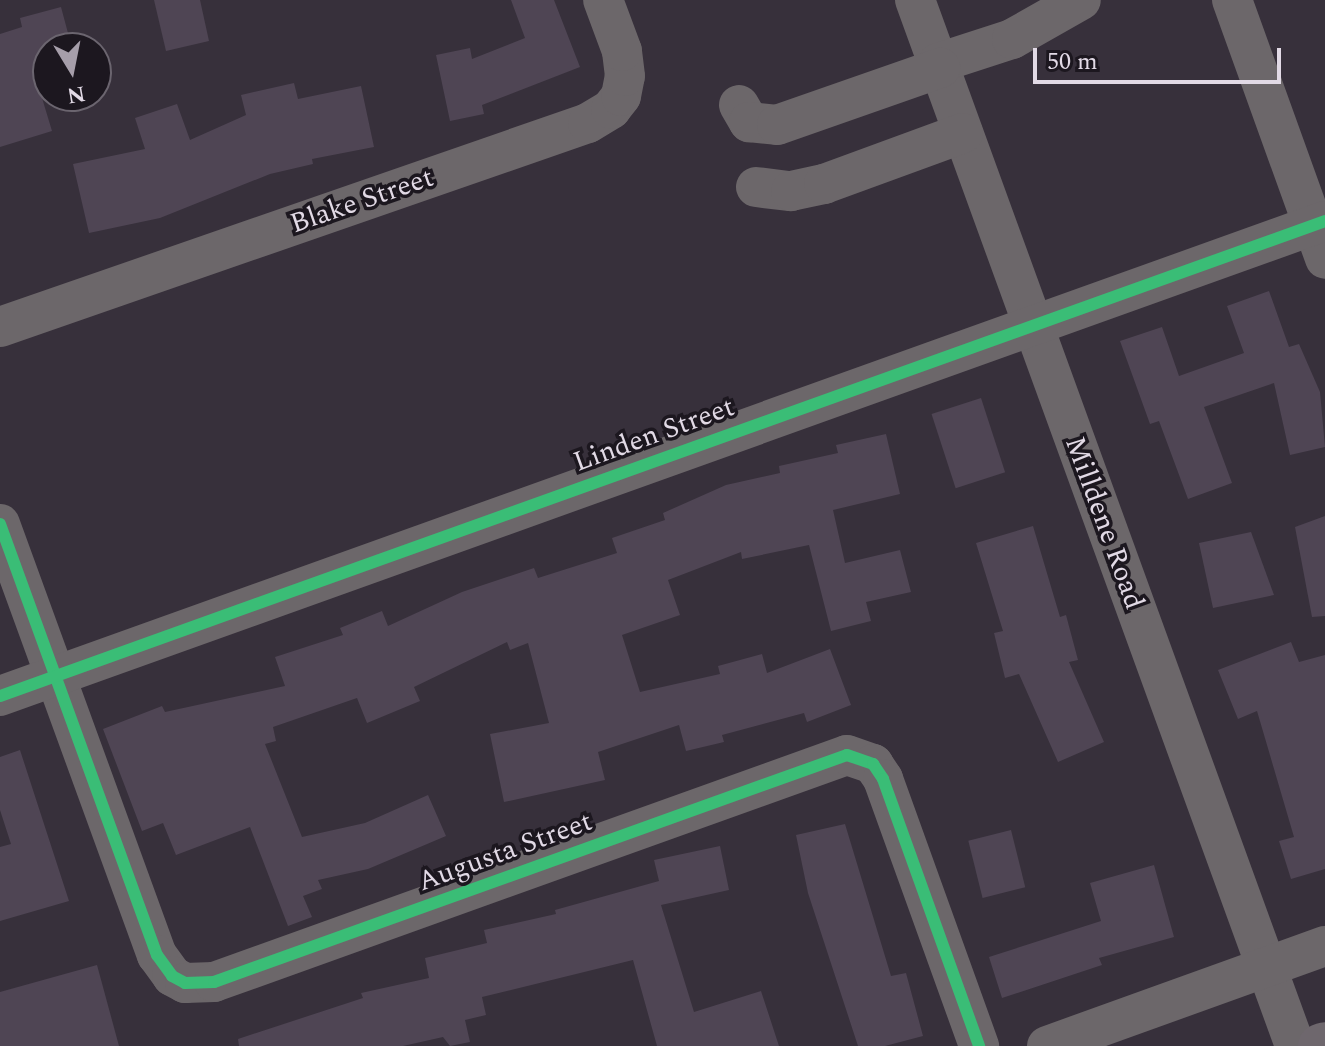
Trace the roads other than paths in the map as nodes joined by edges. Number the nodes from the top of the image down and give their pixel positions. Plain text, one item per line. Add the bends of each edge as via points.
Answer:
1 (603, 0) edge
2 (915, 0) edge
3 (1081, 0) edge
4 (1232, 0) edge
5 (939, 65) junction
6 (739, 105) dead end
7 (963, 133) junction
8 (756, 187) dead end
9 (1321, 235) edge
10 (1032, 324) junction
11 (0, 327) edge
12 (0, 524) edge
13 (56, 677) junction
14 (0, 696) edge
15 (1325, 946) edge
16 (1265, 967) junction
17 (979, 1046) edge
18 (1047, 1046) edge
19 (1295, 1046) edge

1 - 11 street, Blake Street via 622,51 625,76 621,96 611,109 588,123
2 - 5 street, Milldene Road
3 - 5 street via 1012,39
4 - 9 street
5 - 6 street via 777,125 749,122
5 - 7 street, Milldene Road
7 - 8 street via 824,184 791,191
7 - 10 street, Milldene Road
9 - 10 street, Linden Street
10 - 13 street, Linden Street
10 - 16 street, Milldene Road
12 - 13 street
13 - 14 street, Linden Street
13 - 17 street, Augusta Street via 157,955 172,976 185,983 214,982 847,755 866,759 883,779
15 - 16 street
16 - 18 street
16 - 19 street, Milldene Road

